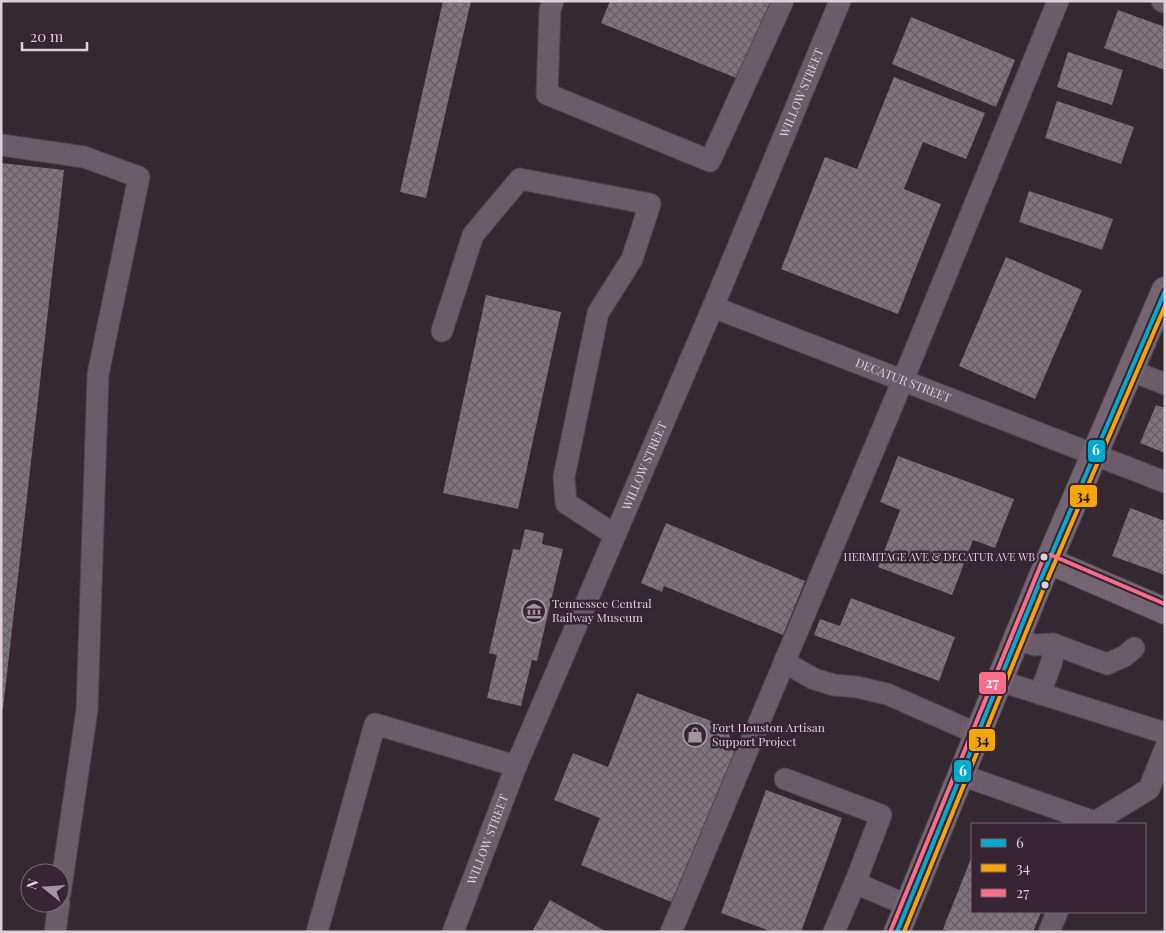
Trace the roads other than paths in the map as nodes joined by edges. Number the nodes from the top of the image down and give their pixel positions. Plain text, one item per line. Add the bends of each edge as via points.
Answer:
1 (553, 1) edge
2 (783, 1) edge
3 (840, 1) edge
4 (1058, 1) edge
5 (1, 145) edge
6 (1162, 302) edge
7 (713, 307) junction
8 (442, 331) dead end
9 (1130, 370) junction
10 (903, 380) junction
11 (1165, 384) edge
12 (1094, 453) junction
13 (1165, 482) edge
14 (615, 535) junction
15 (1048, 561) junction
16 (1165, 612) edge
17 (1016, 639) junction
18 (1053, 644) junction
19 (1134, 648) dead end
20 (784, 662) junction
21 (1000, 681) junction
22 (1040, 694) junction
23 (1165, 733) edge
24 (978, 734) junction
25 (1165, 749) edge
26 (516, 766) junction
27 (961, 774) junction
28 (785, 779) dead end
29 (65, 863) edge
30 (855, 883) junction
31 (908, 905) junction
32 (57, 913) edge
33 (1057, 913) edge
34 (900, 931) edge
35 (54, 932) edge
36 (317, 932) edge
37 (452, 932) edge
38 (671, 932) edge
39 (834, 932) edge
40 (1049, 932) edge

1 - 2 street via 547,94 710,161
3 - 7 street, WILLOW STREET
4 - 10 street
5 - 29 street via 84,157 139,177 98,374 87,710
6 - 9 main road
7 - 10 street, DECATUR STREET
7 - 14 street, WILLOW STREET
8 - 14 street via 472,235 520,179 650,204 632,259 598,313 564,476 566,503
9 - 11 street
9 - 12 main road
10 - 12 street, DECATUR STREET
10 - 20 street
12 - 13 street, DECATUR STREET
12 - 15 main road
14 - 26 street, WILLOW STREET
15 - 16 main road
15 - 17 main road
17 - 18 street via 1035,645
17 - 21 main road
18 - 19 street via 1107,664
18 - 22 street via 1052,661
20 - 24 street via 814,679 887,694
20 - 38 street
21 - 22 street
21 - 24 main road
22 - 23 street
24 - 27 main road
25 - 27 street via 1149,789 1095,822
26 - 36 street via 375,724
26 - 37 street, WILLOW STREET
27 - 31 main road
28 - 30 street via 881,815
30 - 31 street
30 - 39 street
31 - 34 main road
32 - 35 street
33 - 40 street

